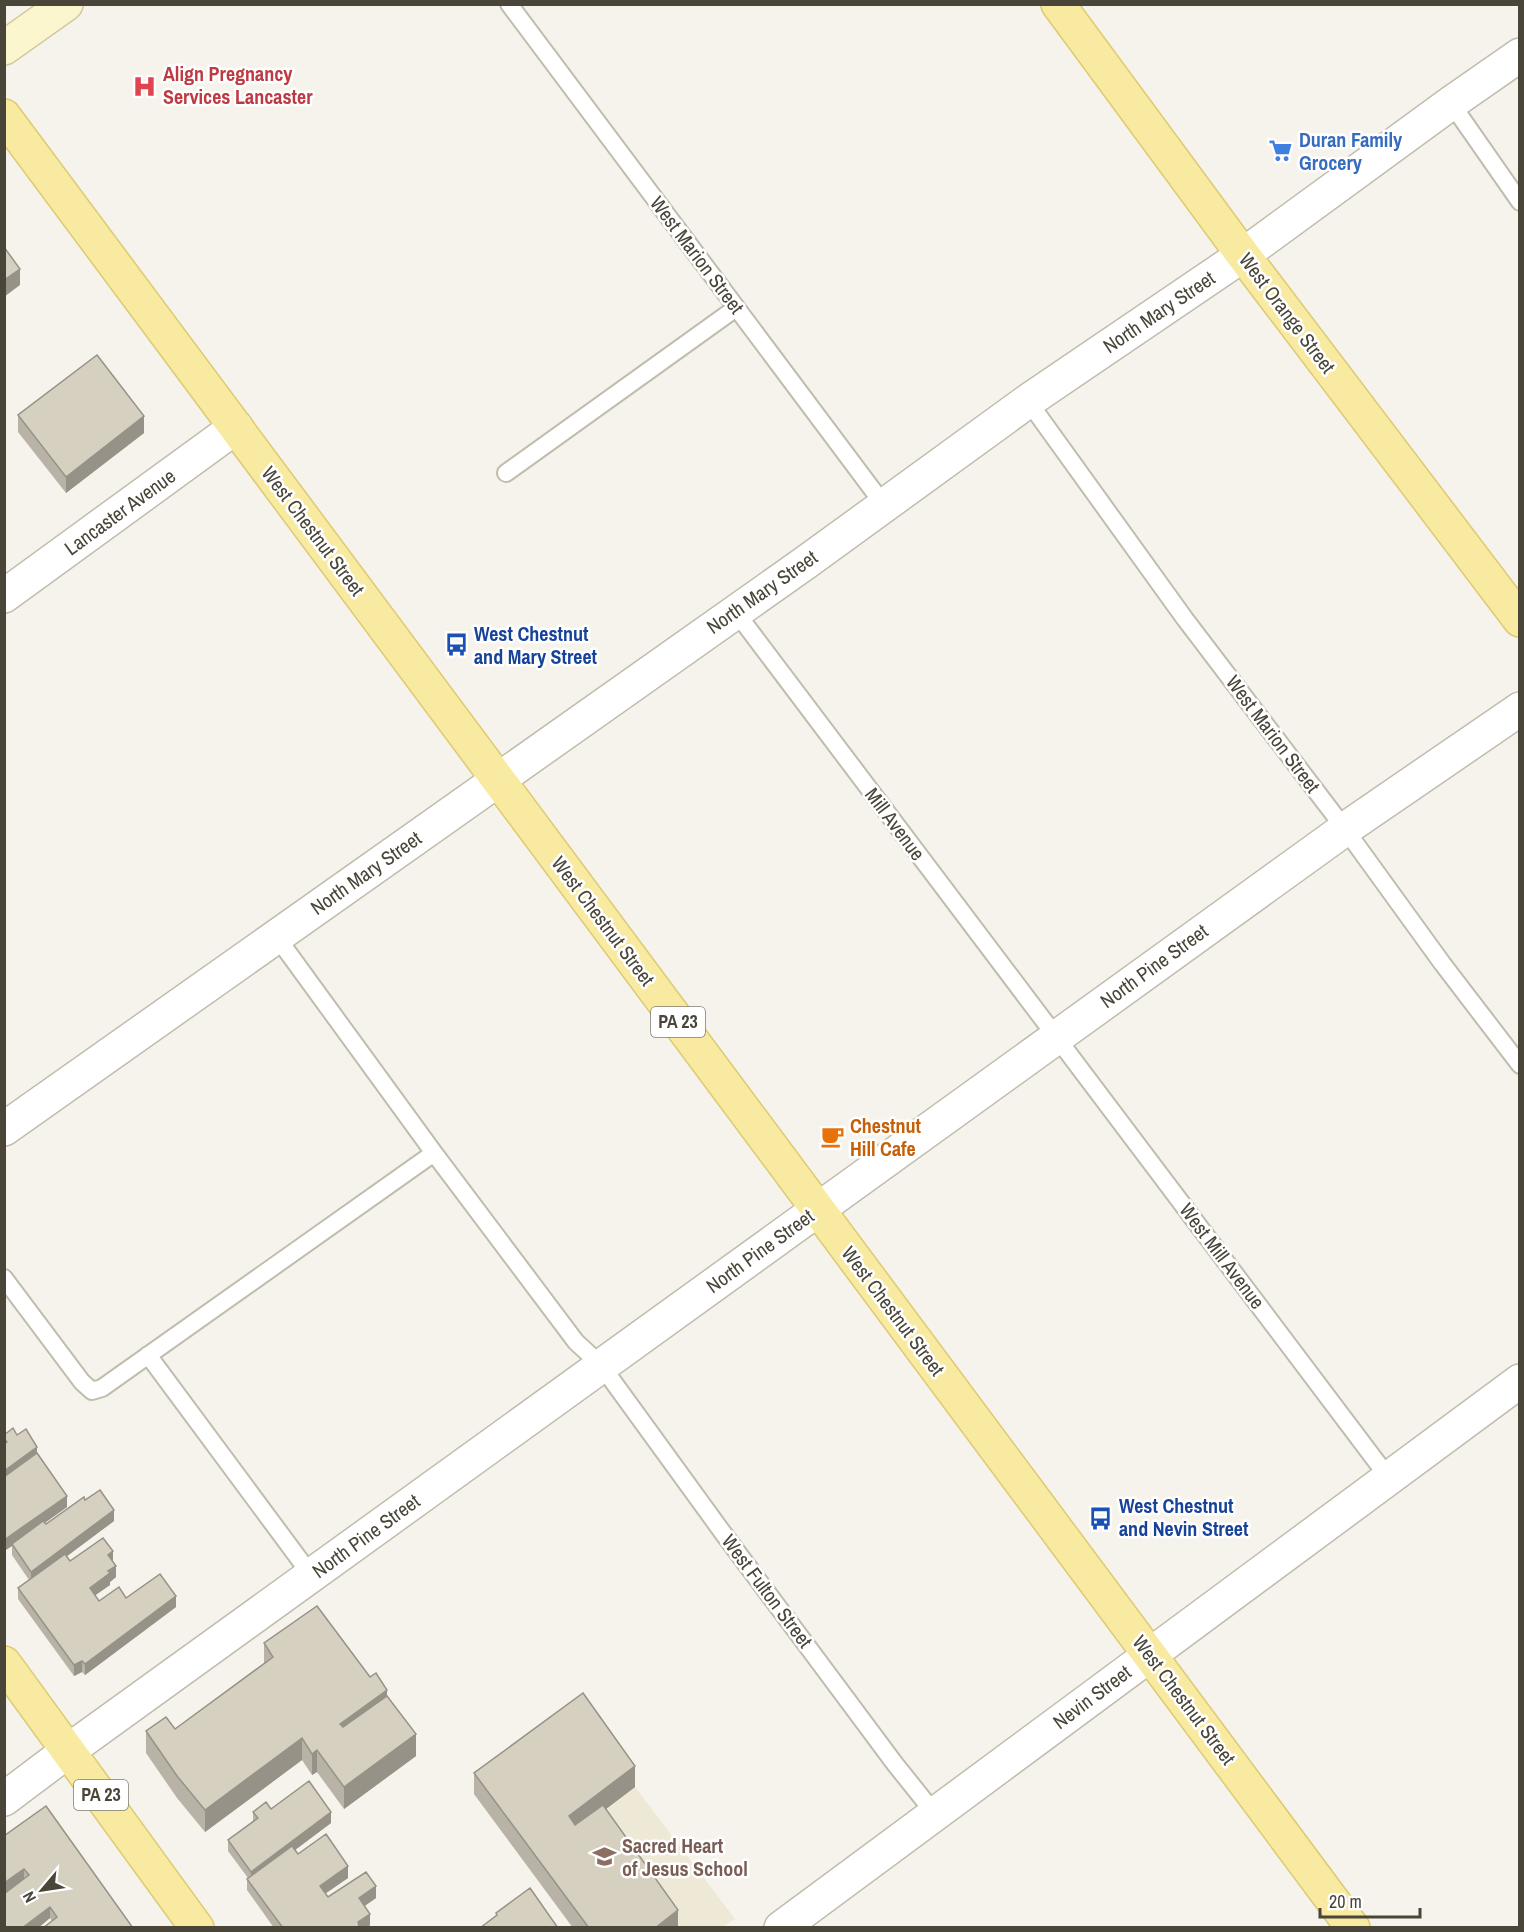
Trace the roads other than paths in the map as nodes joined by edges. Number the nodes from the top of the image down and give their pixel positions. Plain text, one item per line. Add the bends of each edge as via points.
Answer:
1 (66, 4) edge
2 (509, 4) edge
3 (1058, 4) edge
4 (4, 48) edge
5 (1520, 55) edge
6 (1451, 102) junction
7 (4, 116) edge
8 (1520, 202) edge
9 (1243, 255) junction
10 (736, 308) junction
11 (1028, 401) junction
12 (236, 427) junction
13 (506, 473) dead end
14 (884, 505) junction
15 (4, 596) edge
16 (735, 611) junction
17 (1520, 620) edge
18 (1520, 709) edge
19 (498, 779) junction
20 (1345, 829) junction
21 (276, 936) junction
22 (1057, 1036) junction
23 (1520, 1065) edge
24 (4, 1129) edge
25 (434, 1153) junction
26 (818, 1209) junction
27 (4, 1278) edge
28 (148, 1355) junction
29 (601, 1365) junction
30 (1519, 1383) edge
31 (1388, 1477) junction
32 (311, 1575) junction
33 (1149, 1654) junction
34 (4, 1663) edge
35 (68, 1751) junction
36 (4, 1799) edge
37 (935, 1814) junction
38 (197, 1928) edge
39 (781, 1928) edge
40 (1353, 1928) edge

1 - 4 main road
2 - 10 lane, West Marion Street
3 - 9 main road, West Orange Street
5 - 6 street, North Mary Street
6 - 8 lane
6 - 9 street, North Mary Street
7 - 12 main road, West Chestnut Street / PA 23
9 - 11 street, North Mary Street
9 - 17 main road, West Orange Street
10 - 13 lane
10 - 14 lane, West Marion Street
11 - 14 street, North Mary Street
11 - 20 lane, West Marion Street via 1185,619
12 - 15 street, Lancaster Avenue
12 - 19 main road, West Chestnut Street / PA 23
14 - 16 street, North Mary Street
16 - 19 street, North Mary Street
16 - 22 lane, Mill Avenue
18 - 20 street, North Pine Street
19 - 21 street, North Mary Street
19 - 26 main road, West Chestnut Street / PA 23
20 - 22 street, North Pine Street
20 - 23 lane, West Marion Street
21 - 24 street, North Mary Street
21 - 25 lane, West Fulton Street
22 - 26 street, North Pine Street
22 - 31 lane, West Mill Avenue
25 - 28 lane
25 - 29 lane, West Fulton Street via 576,1342
26 - 29 street, North Pine Street
26 - 33 main road, West Chestnut Street / PA 23
27 - 28 lane via 92,1391
28 - 32 lane
29 - 32 street, North Pine Street
29 - 37 lane, West Fulton Street
30 - 31 street, Nevin Street
31 - 33 street, Nevin Street
32 - 35 street, North Pine Street
33 - 37 street, Nevin Street
33 - 40 main road, West Chestnut Street / PA 23
34 - 35 main road, PA 23
35 - 36 street, North Pine Street
35 - 38 main road, PA 23
37 - 39 street, Nevin Street

